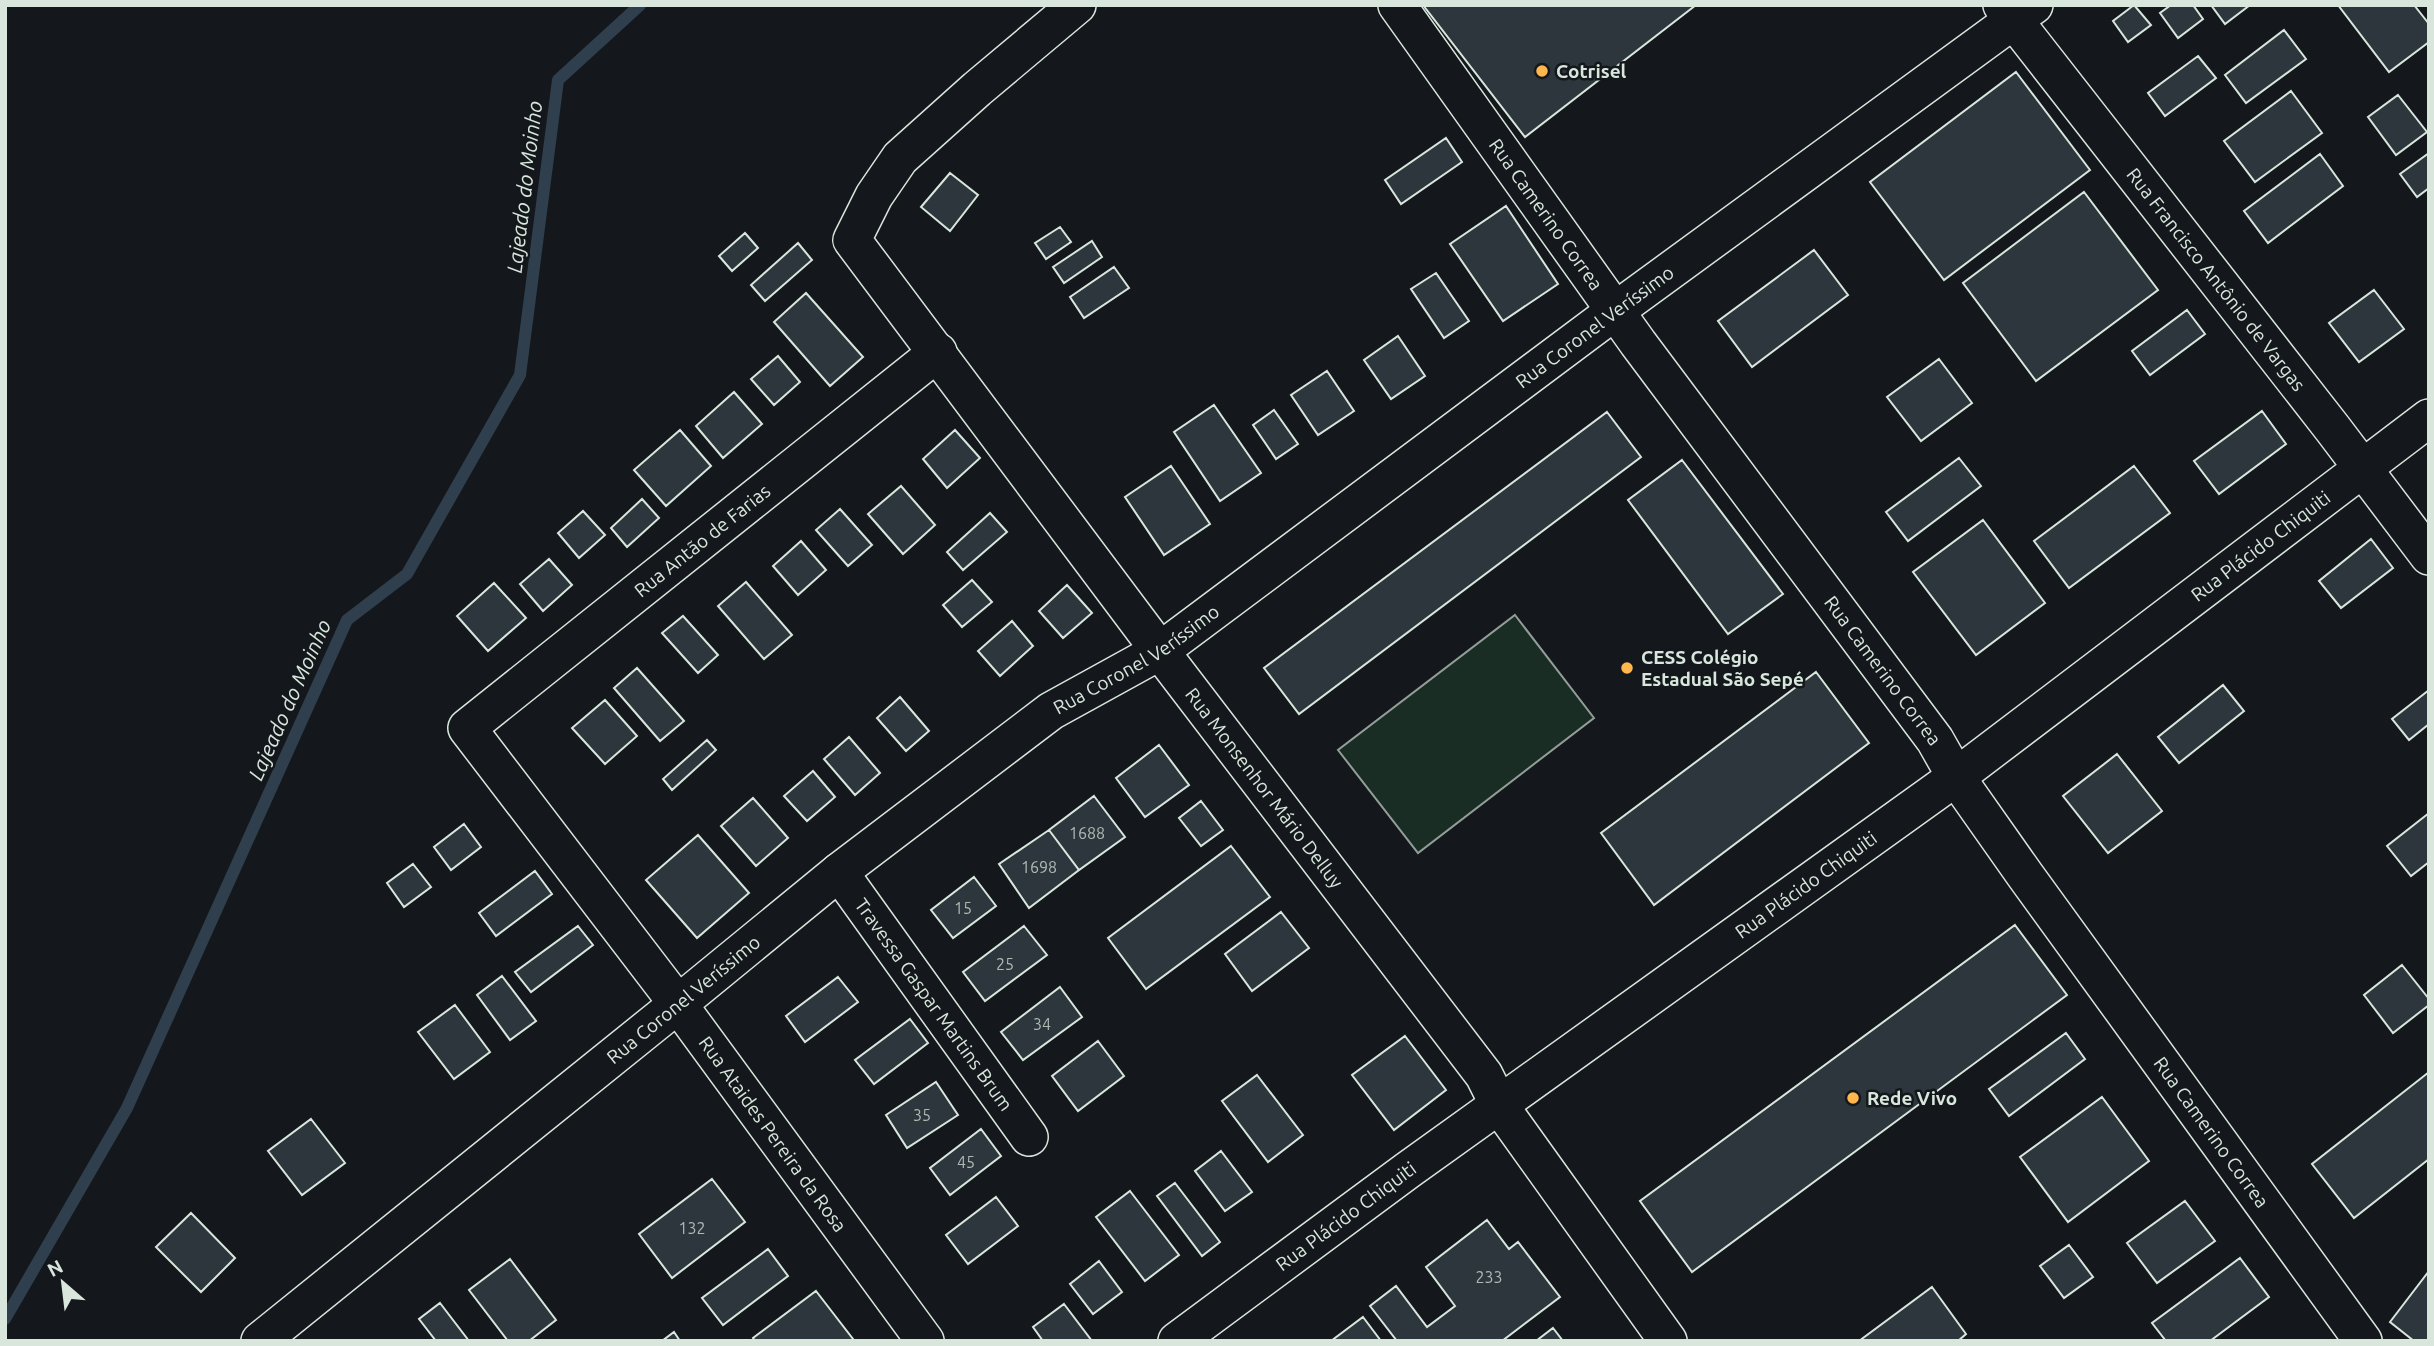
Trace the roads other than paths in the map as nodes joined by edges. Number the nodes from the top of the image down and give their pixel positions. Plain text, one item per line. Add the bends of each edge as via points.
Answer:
1 (1077, 5) edge
2 (1397, 5) edge
3 (2016, 10) edge
4 (1615, 311) junction
5 (938, 352) junction
6 (2429, 418) edge
7 (2362, 468) junction
8 (2429, 556) edge
9 (1160, 651) junction
10 (467, 728) joint
11 (1956, 777) junction
12 (839, 872) junction
13 (678, 1004) junction
14 (1499, 1105) junction
15 (1029, 1138) dead end
16 (260, 1341) edge
17 (925, 1341) edge
18 (1177, 1341) edge
19 (1668, 1341) edge
20 (2363, 1341) edge

1 - 5 street, Rua Monsenhor Mário Delluy via 900,158 852,240
2 - 4 street, Rua Camerino Correa
3 - 4 street, Rua Coronel Veríssimo
3 - 7 street, Rua Francisco Antônio de Vargas
4 - 9 street, Rua Coronel Veríssimo
4 - 11 street, Rua Camerino Correa via 1935,740
5 - 9 street, Rua Monsenhor Mário Delluy
5 - 10 street, Rua Antão de Farias
6 - 7 street, Rua Plácido Chiquiti
7 - 8 street, Rua Francisco Antônio de Vargas
7 - 11 street, Rua Plácido Chiquiti
9 - 12 street, Rua Coronel Veríssimo via 1051,711
9 - 14 street, Rua Monsenhor Mário Delluy via 1484,1075
10 - 13 street, Rua Ataides Pereira da Rosa
11 - 14 street, Rua Plácido Chiquiti
11 - 20 street, Rua Camerino Correa
12 - 13 street, Rua Coronel Veríssimo
12 - 15 street, Travessa Gaspar Martins Brum
13 - 16 street, Rua Coronel Veríssimo
13 - 17 street, Rua Ataides Pereira da Rosa
14 - 18 street, Rua Plácido Chiquiti
14 - 19 street, Rua Monsenhor Mário Delluy

